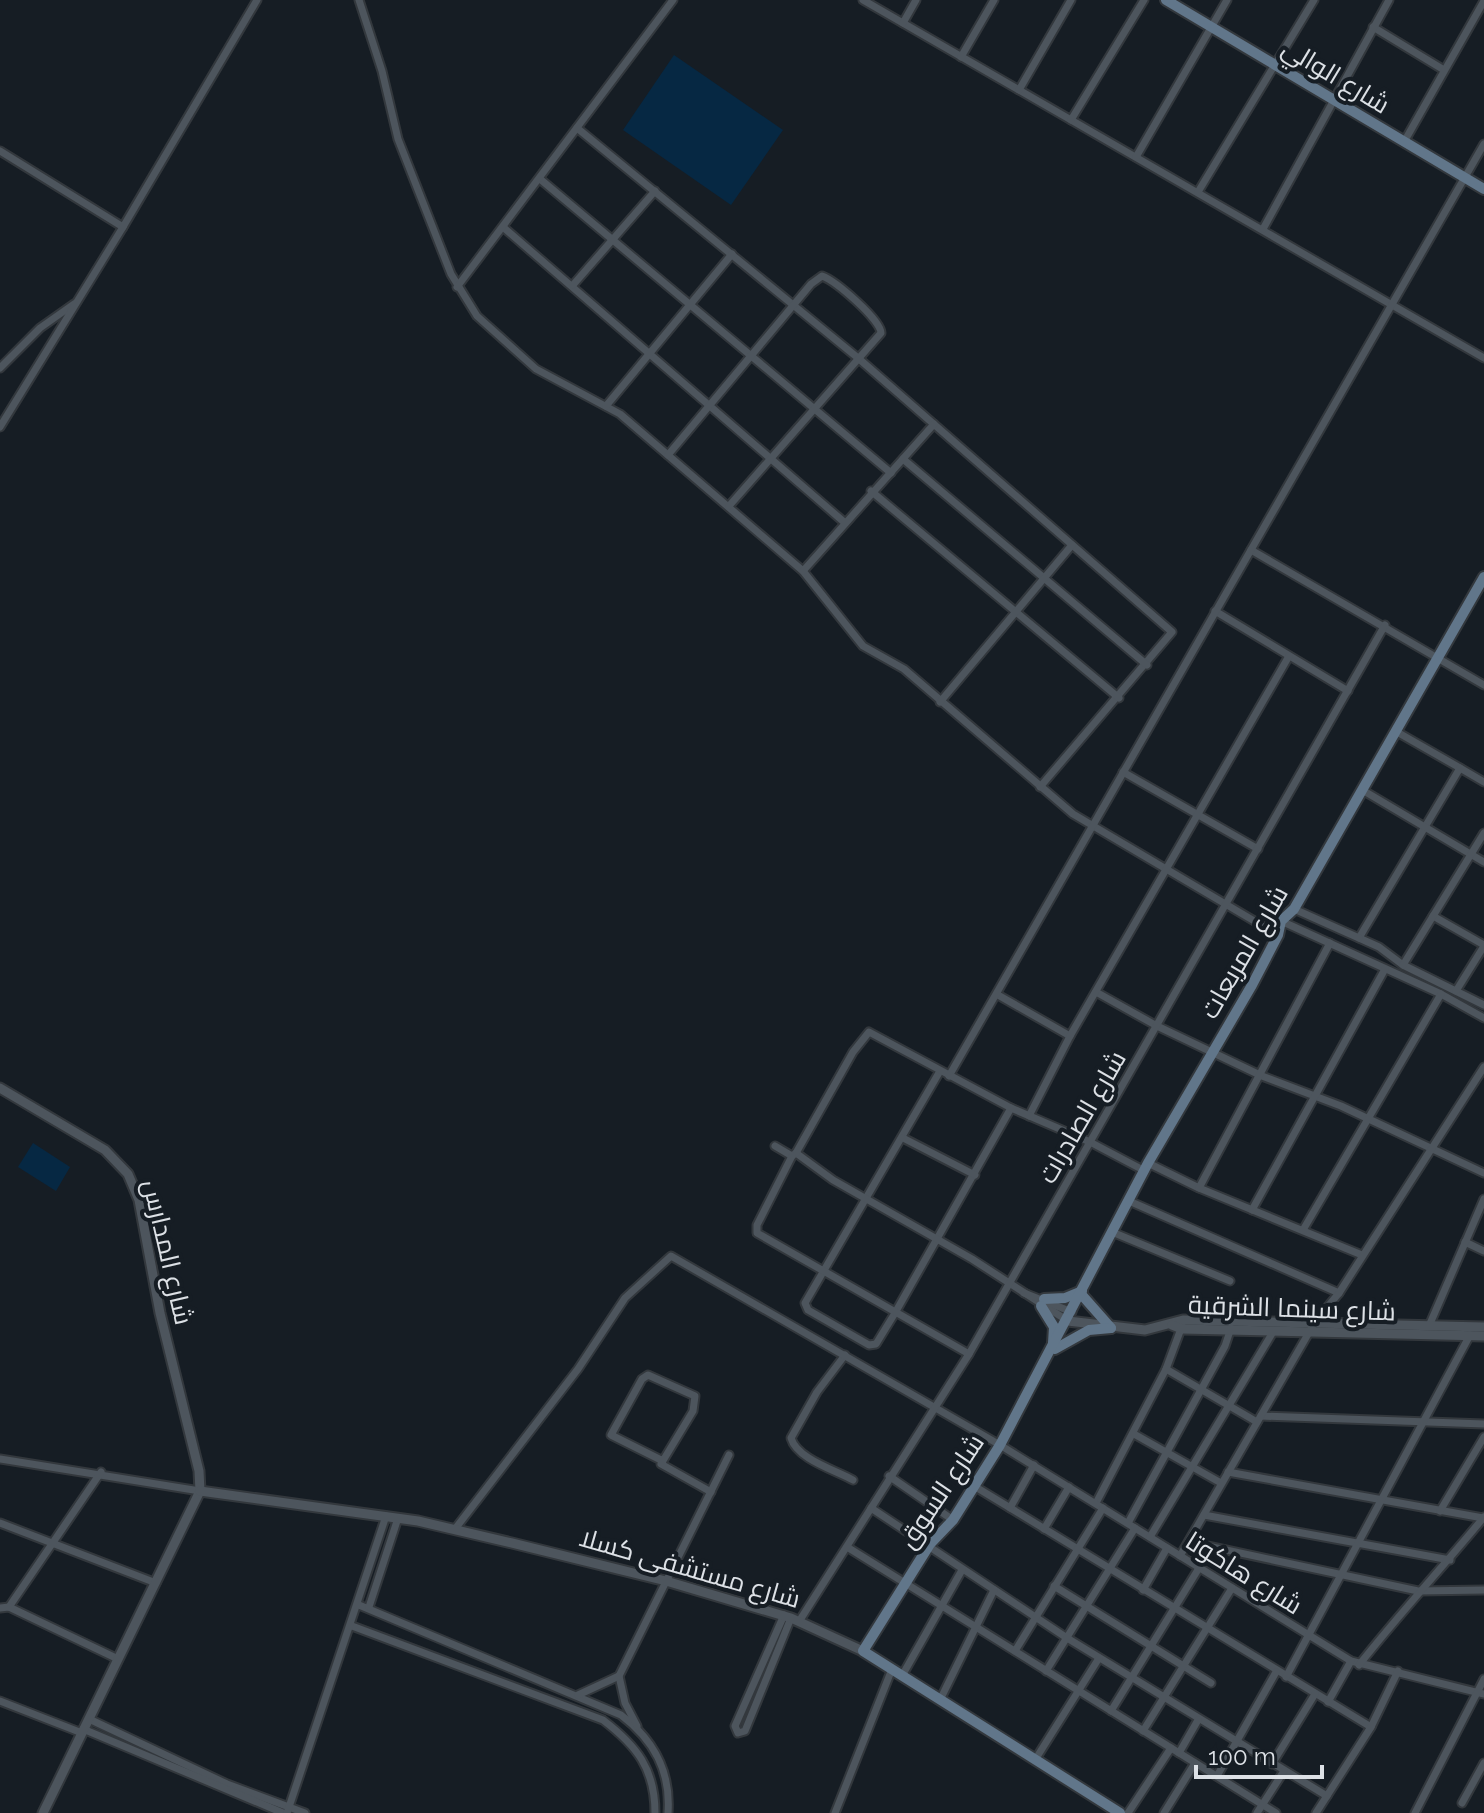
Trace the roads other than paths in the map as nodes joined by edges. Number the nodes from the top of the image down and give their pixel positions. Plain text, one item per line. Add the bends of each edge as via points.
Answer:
1 (257, 0) edge
2 (359, 0) edge
3 (673, 0) edge
4 (863, 0) edge
5 (916, 0) edge
6 (994, 0) edge
7 (1071, 0) edge
8 (1144, 0) edge
9 (1166, 0) edge
10 (1227, 0) edge
11 (1314, 0) edge
12 (1389, 0) edge
13 (1484, 1) edge
14 (903, 23) junction
15 (1211, 27) junction
16 (1373, 27) junction
17 (961, 57) junction
18 (1276, 66) junction
19 (1444, 70) junction
20 (1019, 90) junction
21 (1332, 99) junction
22 (1071, 120) junction
23 (577, 128) junction
24 (1404, 142) junction
25 (1484, 144) edge
26 (0, 151) edge
27 (1136, 157) junction
28 (1466, 178) junction
29 (540, 179) junction
30 (1484, 189) edge
31 (655, 191) junction
32 (1198, 192) junction
33 (123, 227) junction
34 (503, 227) junction
35 (1263, 229) junction
36 (613, 240) junction
37 (732, 254) junction
38 (573, 285) junction
39 (457, 287) junction
40 (77, 301) junction
41 (1391, 303) junction
42 (689, 305) junction
43 (794, 305) junction
44 (650, 352) junction
45 (751, 357) junction
46 (858, 358) junction
47 (1484, 358) edge
48 (0, 368) edge
49 (710, 404) junction
50 (606, 406) junction
51 (813, 410) junction
52 (934, 424) junction
53 (0, 427) edge
54 (668, 455) junction
55 (771, 457) junction
56 (903, 459) junction
57 (891, 473) junction
58 (871, 491) junction
59 (729, 506) junction
60 (844, 522) junction
61 (1072, 545) junction
62 (1251, 550) junction
63 (803, 571) junction
64 (1484, 577) edge
65 (1044, 578) junction
66 (1016, 611) junction
67 (1215, 611) junction
68 (1385, 625) junction
69 (1289, 656) junction
70 (1439, 656) junction
71 (1147, 665) junction
72 (1484, 685) edge
73 (1348, 691) junction
74 (1119, 698) junction
75 (940, 702) junction
76 (1397, 732) junction
77 (1460, 768) junction
78 (1123, 772) junction
79 (1484, 782) edge
80 (1040, 787) junction
81 (1364, 791) junction
82 (1200, 815) junction
83 (1425, 827) junction
84 (1092, 829) junction
85 (1484, 833) edge
86 (1258, 849) junction
87 (1471, 854) junction
88 (1484, 862) edge
89 (1168, 869) junction
90 (1226, 904) junction
91 (1294, 909) junction
92 (1433, 916) junction
93 (1281, 921) junction
94 (1278, 935) junction
95 (1359, 938) junction
96 (1330, 943) junction
97 (1484, 945) edge
98 (1481, 958) edge
99 (1403, 965) junction
100 (1385, 969) junction
101 (1456, 991) junction
102 (1096, 992) junction
103 (1441, 994) junction
104 (998, 995) junction
105 (1484, 1005) edge
106 (1484, 1018) edge
107 (1157, 1026) junction
108 (1070, 1036) junction
109 (1213, 1051) junction
110 (1484, 1067) edge
111 (940, 1071) junction
112 (949, 1076) junction
113 (1262, 1076) junction
114 (0, 1088) edge
115 (1315, 1095) junction
116 (1011, 1108) junction
117 (1029, 1116) junction
118 (1368, 1118) junction
119 (903, 1138) junction
120 (1090, 1142) junction
121 (775, 1146) dead end
122 (1431, 1151) junction
123 (794, 1154) junction
124 (1147, 1167) junction
125 (1484, 1173) edge
126 (975, 1175) junction
127 (1199, 1188) junction
128 (867, 1199) junction
129 (1484, 1199) edge
130 (1129, 1201) junction
131 (1252, 1210) junction
132 (1303, 1230) junction
133 (1112, 1232) junction
134 (938, 1239) junction
135 (1465, 1242) junction
136 (1484, 1251) edge
137 (1362, 1255) junction
138 (823, 1273) junction
139 (1230, 1281) dead end
140 (1010, 1283) junction
141 (1083, 1292) junction
142 (1339, 1293) junction
143 (1042, 1302) junction
144 (895, 1313) junction
145 (1070, 1316) junction
146 (1179, 1324) junction
147 (1232, 1326) junction
148 (1312, 1326) junction
149 (1429, 1326) junction
150 (1484, 1327) edge
151 (1109, 1328) junction
152 (1273, 1332) junction
153 (1470, 1335) junction
154 (1484, 1336) edge
155 (1050, 1352) junction
156 (969, 1354) junction
157 (845, 1355) junction
158 (1166, 1369) junction
159 (1201, 1386) junction
160 (1230, 1406) junction
161 (934, 1408) junction
162 (1259, 1419) junction
163 (1484, 1424) edge
164 (1423, 1425) junction
165 (1134, 1434) junction
166 (1484, 1437) edge
167 (1000, 1445) junction
168 (1165, 1451) junction
169 (729, 1455) dead end
170 (1, 1461) edge
171 (661, 1464) junction
172 (1034, 1465) junction
173 (1191, 1465) junction
174 (101, 1472) junction
175 (1228, 1472) junction
176 (889, 1476) junction
177 (853, 1480) dead end
178 (1221, 1483) junction
179 (974, 1486) junction
180 (1069, 1487) junction
181 (200, 1491) junction
182 (711, 1492) junction
183 (1382, 1502) junction
184 (1099, 1505) junction
185 (871, 1508) junction
186 (1010, 1508) junction
187 (1440, 1511) junction
188 (1204, 1515) junction
189 (386, 1516) junction
190 (1484, 1517) edge
191 (398, 1518) junction
192 (953, 1520) junction
193 (0, 1523) edge
194 (1131, 1526) junction
195 (455, 1529) junction
196 (1044, 1529) junction
197 (1150, 1537) junction
198 (54, 1542) junction
199 (1189, 1542) junction
200 (930, 1544) junction
201 (1359, 1545) junction
202 (847, 1547) junction
203 (1167, 1548) junction
204 (1077, 1550) junction
205 (1180, 1556) junction
206 (1450, 1560) junction
207 (1199, 1568) junction
208 (962, 1570) junction
209 (1109, 1570) junction
210 (1343, 1576) junction
211 (666, 1581) junction
212 (156, 1583) junction
213 (907, 1583) junction
214 (1054, 1586) junction
215 (1232, 1588) junction
216 (994, 1590) junction
217 (1143, 1590) junction
218 (1484, 1590) edge
219 (1418, 1591) junction
220 (942, 1603) junction
221 (359, 1605) junction
222 (1087, 1606) junction
223 (369, 1607) junction
224 (5, 1608) edge
225 (1173, 1609) junction
226 (792, 1618) junction
227 (1035, 1618) junction
228 (975, 1624) junction
229 (352, 1626) junction
230 (414, 1630) junction
231 (1206, 1630) junction
232 (1310, 1637) junction
233 (1067, 1638) junction
234 (1151, 1646) junction
235 (406, 1648) junction
236 (863, 1651) junction
237 (1015, 1651) junction
238 (1099, 1658) junction
239 (118, 1659) junction
240 (1355, 1663) junction
241 (1184, 1666) junction
242 (1046, 1671) junction
243 (1398, 1671) junction
244 (898, 1672) junction
245 (1276, 1672) junction
246 (619, 1676) junction
247 (1286, 1677) junction
248 (1131, 1678) junction
249 (1484, 1679) edge
250 (1211, 1683) dead end
251 (1078, 1690) junction
252 (1481, 1692) edge
253 (1315, 1694) junction
254 (578, 1695) junction
255 (1164, 1699) junction
256 (940, 1700) junction
257 (2, 1702) edge
258 (1328, 1702) junction
259 (1111, 1711) junction
260 (0, 1712) edge
261 (89, 1719) junction
262 (1198, 1720) junction
263 (1371, 1727) junction
264 (638, 1728) junction
265 (82, 1731) junction
266 (1143, 1731) junction
267 (1237, 1743) junction
268 (1175, 1750) junction
269 (1035, 1760) junction
270 (1195, 1763) junction
271 (1484, 1763) edge
272 (1272, 1764) junction
273 (1284, 1771) junction
274 (1217, 1776) junction
275 (1327, 1796) junction
276 (1462, 1803) dead end
277 (1262, 1805) junction
278 (286, 1811) edge
279 (43, 1813) edge
280 (305, 1813) edge
281 (655, 1813) edge
282 (668, 1813) edge
283 (835, 1813) edge
284 (1120, 1813) edge
285 (1128, 1813) edge
286 (1164, 1813) edge
287 (1257, 1813) edge
288 (1276, 1813) edge
289 (1316, 1813) edge
290 (1415, 1813) edge

1 - 33 street
2 - 39 street via 398,139
3 - 23 street
4 - 14 street
5 - 14 street
6 - 17 street
7 - 20 street
8 - 22 street
9 - 15 main road, شارع الوالي
10 - 15 street
11 - 18 street
12 - 16 street
13 - 19 street
14 - 17 street
15 - 18 main road, شارع الوالي
15 - 27 street
16 - 19 street
16 - 21 street
17 - 20 street
18 - 21 main road, شارع الوالي
18 - 32 street
19 - 24 street
20 - 22 street
21 - 24 main road, شارع الوالي
21 - 35 street
22 - 27 street
23 - 29 street
23 - 31 street
24 - 28 main road, شارع الوالي
25 - 28 street
26 - 33 street
27 - 32 street
28 - 30 main road, شارع الوالي
28 - 41 street
29 - 34 street
29 - 36 street
31 - 36 street
31 - 37 street
32 - 35 street
33 - 40 street
34 - 38 street
34 - 39 street
35 - 41 street
36 - 38 street
36 - 42 street
37 - 42 street
37 - 43 street
38 - 44 street
39 - 50 street via 477,316 536,369
40 - 48 street
40 - 53 street
41 - 47 street
41 - 62 street
42 - 44 street
42 - 45 street
43 - 45 street
43 - 46 street
43 - 46 street via 817,279 832,282 882,328
44 - 49 street
44 - 50 street
45 - 49 street
45 - 51 street
46 - 51 street
46 - 52 street
49 - 54 street
49 - 55 street
50 - 54 street
51 - 55 street
51 - 57 street
52 - 56 street
52 - 61 street
54 - 59 street
55 - 59 street
55 - 60 street
56 - 57 street
56 - 65 street
57 - 58 street
58 - 60 street
58 - 66 street
59 - 63 street
60 - 63 street
61 - 65 street
61 - 71 street via 1172,632
62 - 67 street
62 - 68 street
63 - 75 street via 863,646 904,669
64 - 70 main road, شارع المربعات
65 - 66 street
65 - 71 street
66 - 74 street
66 - 75 street
67 - 69 street
67 - 78 street
68 - 70 street
68 - 73 street, شارع الصادرات
69 - 73 street
69 - 82 street
70 - 72 street
70 - 76 main road, شارع المربعات
71 - 74 street
73 - 86 street, شارع الصادرات
74 - 80 street
75 - 80 street
76 - 77 street
76 - 81 main road, شارع المربعات
77 - 79 street
77 - 83 street
78 - 82 street
78 - 84 street
80 - 84 street
81 - 83 street
81 - 91 main road, شارع المربعات
82 - 86 street
82 - 89 street
83 - 87 street
83 - 95 street
84 - 89 street
84 - 104 street
85 - 87 street
86 - 90 street, شارع الصادرات
87 - 88 street
87 - 92 street
89 - 90 street
89 - 102 street
90 - 94 street
90 - 107 street, شارع الصادرات
91 - 93 main road, شارع المربعات
91 - 95 street
92 - 97 street
92 - 99 street
93 - 94 main road, شارع المربعات
93 - 96 street
94 - 109 main road, شارع المربعات
95 - 99 street
96 - 100 street
96 - 113 street
97 - 98 street
98 - 101 street
99 - 101 street
100 - 103 street
100 - 115 street
101 - 105 street
102 - 107 street
102 - 108 street
103 - 106 street
103 - 118 street
104 - 108 street
104 - 112 street
107 - 109 street
107 - 120 street, شارع الصادرات
108 - 117 street
109 - 113 street
109 - 124 main road, شارع المربعات
110 - 122 street
111 - 112 street
111 - 119 street
111 - 123 street via 869,1032
112 - 116 street
113 - 115 street
113 - 127 street
114 - 181 street, شارع المدارس via 105,1150 134,1185
115 - 118 street
115 - 131 street
116 - 117 street
116 - 126 street
117 - 120 street
118 - 122 street
118 - 132 street
119 - 126 street
119 - 128 street
120 - 124 street
120 - 140 street, شارع الصادرات
121 - 123 street
122 - 125 street
122 - 137 street
123 - 128 street
123 - 138 street via 757,1233
124 - 127 street
124 - 130 main road, شارع المربعات
126 - 134 street
127 - 131 street
128 - 134 street
128 - 138 street
129 - 135 street
130 - 133 main road, شارع المربعات
130 - 142 street
131 - 132 street
132 - 137 street
133 - 139 street
133 - 141 main road, شارع المربعات
134 - 140 street
134 - 144 street
135 - 136 street
135 - 149 street
137 - 142 street
138 - 144 street
138 - 144 street via 806,1308 869,1345 876,1344
140 - 143 street
140 - 156 street, شارع الصادرات
141 - 143 main road
141 - 145 main road, شارع المربعات
141 - 151 main road
142 - 148 street
143 - 145 street
143 - 155 main road via 1054,1327
144 - 156 street
145 - 151 street
145 - 155 main road, شارع المربعات
146 - 147 street, شارع سينما الشرقية
146 - 151 street, شارع سينما الشرقية via 1145,1330
146 - 158 street
147 - 148 street, شارع سينما الشرقية
147 - 152 street, شارع سينما الشرقية
147 - 159 street
148 - 149 street, شارع سينما الشرقية
148 - 152 street, شارع سينما الشرقية
148 - 153 street, شارع سينما الشرقية
148 - 162 street
149 - 150 street, شارع سينما الشرقية
151 - 155 main road via 1089,1330
152 - 160 street
153 - 154 street, شارع سينما الشرقية
153 - 164 street
155 - 167 main road, شارع السوق
156 - 161 street, شارع الصادرات
157 - 161 street, شارع هاكوتا
157 - 177 street via 791,1438 806,1456
157 - 195 street, شارع هاكوتا via 667,1256 625,1298 578,1369
158 - 159 street
158 - 165 street
159 - 160 street
159 - 168 street
160 - 162 street
160 - 173 street
161 - 167 street, شارع هاكوتا
161 - 176 street, شارع الصادرات
162 - 164 street
162 - 175 street
163 - 164 street
164 - 183 street
165 - 168 street
165 - 184 street
166 - 187 street
167 - 172 street, شارع هاكوتا
167 - 179 main road, شارع السوق
168 - 173 street
168 - 194 street
169 - 182 street
170 - 174 street
171 - 171 street via 611,1435 648,1375 695,1396 693,1411
171 - 182 street
172 - 180 street, شارع هاكوتا
172 - 186 street
173 - 178 street
173 - 197 street
174 - 181 street
174 - 198 street
175 - 178 street
175 - 183 street
176 - 185 street, شارع الصادرات
176 - 192 street
178 - 188 street
179 - 186 street
179 - 192 main road, شارع السوق
180 - 184 street, شارع هاكوتا
180 - 196 street
181 - 189 street, شارع مستشفى كسلا
181 - 212 street
182 - 211 street
183 - 187 street
183 - 201 street
184 - 194 street, شارع هاكوتا
184 - 204 street
185 - 200 street
185 - 202 street, شارع الصادرات
186 - 196 street
187 - 190 street
188 - 199 street
188 - 201 street
189 - 191 street, شارع مستشفى كسلا
189 - 221 street
190 - 206 street
191 - 195 street, شارع مستشفى كسلا
191 - 223 street
192 - 200 main road, شارع السوق
193 - 198 street
194 - 197 street, شارع هاكوتا
194 - 209 street
195 - 211 street, شارع مستشفى كسلا
196 - 204 street
197 - 203 street, شارع هاكوتا
198 - 212 street
198 - 224 street
199 - 205 street
199 - 210 street
200 - 208 street
200 - 213 main road, شارع السوق
201 - 206 street
201 - 210 street
202 - 213 street
202 - 226 street, شارع الصادرات
203 - 205 street, شارع هاكوتا
203 - 217 street
204 - 209 street
204 - 214 street
205 - 207 street, شارع هاكوتا
206 - 219 street
207 - 215 street, شارع هاكوتا
207 - 225 street
208 - 216 street
208 - 220 street
209 - 217 street
209 - 222 street
210 - 219 street
210 - 232 street
211 - 226 street, شارع مستشفى كسلا
211 - 246 street
212 - 239 street
213 - 220 street
213 - 236 main road, شارع السوق
214 - 222 street
214 - 227 street
215 - 231 street
215 - 232 street, شارع هاكوتا
216 - 227 street
216 - 228 street
217 - 225 street
218 - 219 street
219 - 240 street
220 - 228 street
220 - 244 street
221 - 223 street
221 - 229 street
222 - 233 street
222 - 234 street
223 - 230 street
224 - 239 street
225 - 231 street
225 - 234 street
226 - 226 street via 735,1726 738,1733 747,1728
226 - 236 street, شارع مستشفى كسلا
227 - 233 street
227 - 237 street
228 - 237 street
228 - 256 street
229 - 235 street
229 - 278 street
230 - 235 street
230 - 254 street
231 - 241 street
231 - 245 street
232 - 240 street, شارع هاكوتا
232 - 247 street
233 - 238 street
233 - 242 street
234 - 241 street
234 - 248 street
235 - 281 street via 603,1720 631,1741 648,1766
236 - 244 main road, شارع مستشفى كسلا
237 - 242 street
238 - 248 street
238 - 251 street
239 - 261 street
240 - 243 street, شارع هاكوتا
240 - 258 street
241 - 250 street
241 - 255 street
242 - 251 street
243 - 252 street, شارع هاكوتا
243 - 263 street
244 - 256 main road, شارع مستشفى كسلا
244 - 283 street
245 - 247 street
245 - 267 street
246 - 254 street
246 - 264 street
247 - 253 street
248 - 255 street
248 - 259 street
249 - 252 street
251 - 259 street
251 - 269 street
252 - 290 street
253 - 258 street
253 - 272 street
254 - 264 street
255 - 262 street
255 - 266 street
256 - 269 main road, شارع مستشفى كسلا
257 - 260 street
257 - 265 street
258 - 263 street
259 - 266 street
261 - 265 street
261 - 278 street
262 - 267 street
262 - 268 street
263 - 275 street
264 - 282 street via 662,1764
265 - 278 street
265 - 279 street
266 - 268 street
267 - 272 street
267 - 274 street
268 - 270 street
268 - 285 street
269 - 284 main road, شارع مستشفى كسلا
270 - 274 street
270 - 286 street
271 - 276 street
272 - 273 street
273 - 275 street
273 - 277 street
274 - 277 street
275 - 289 street
277 - 287 street
277 - 288 street
278 - 280 street

